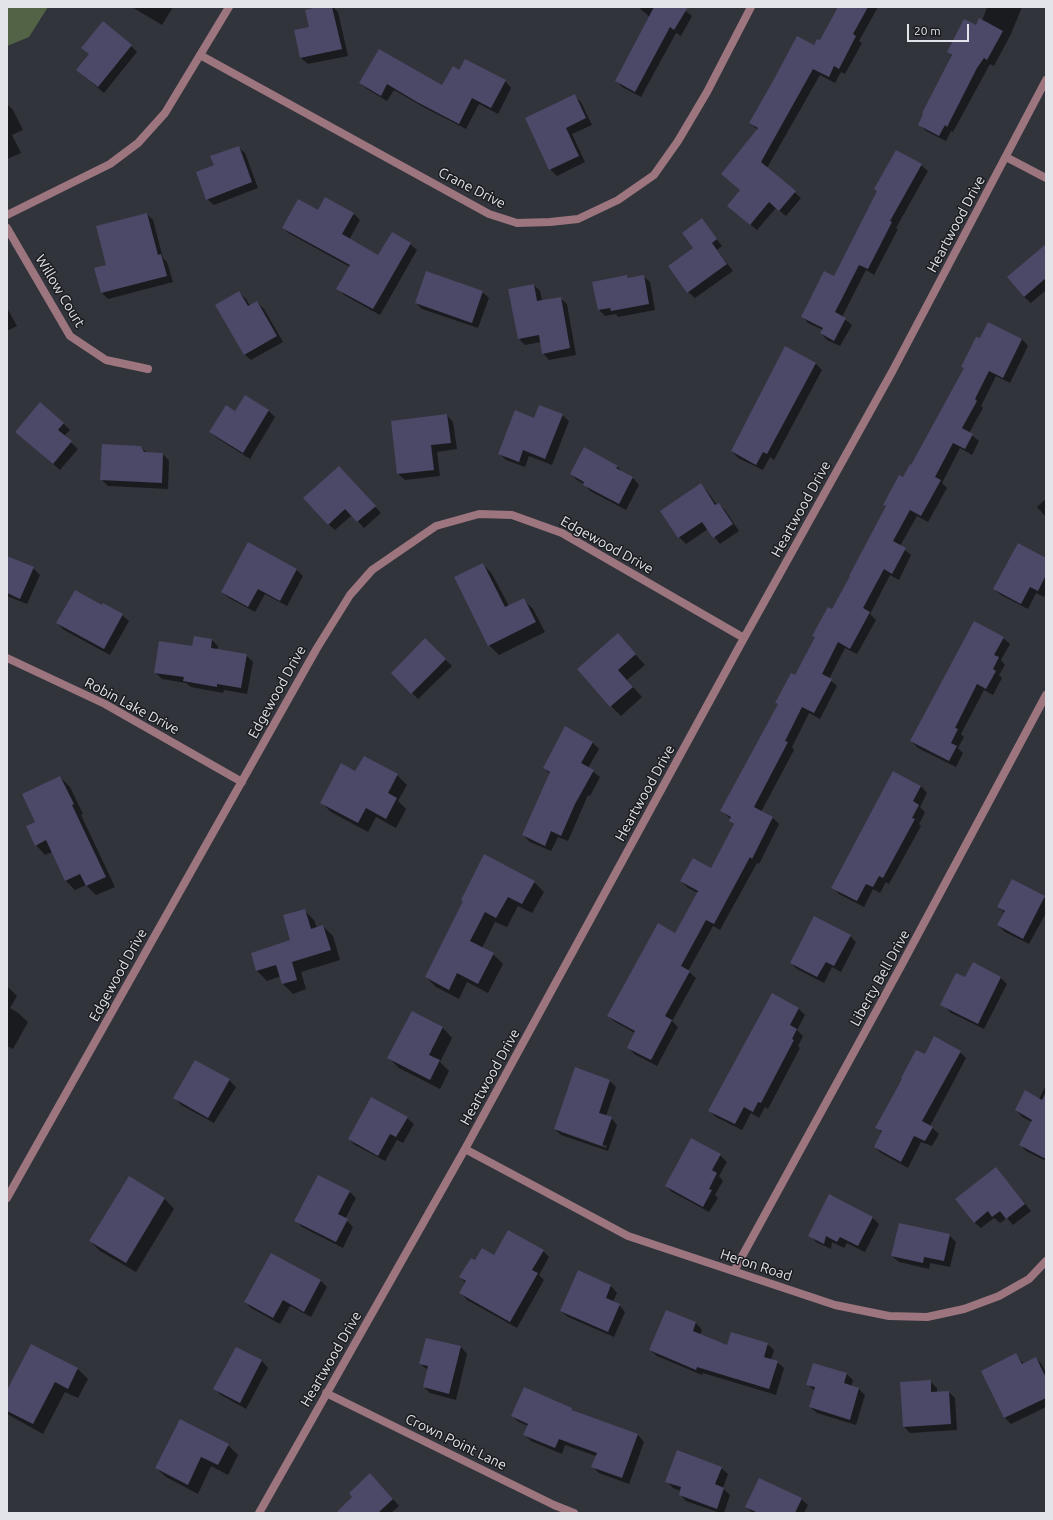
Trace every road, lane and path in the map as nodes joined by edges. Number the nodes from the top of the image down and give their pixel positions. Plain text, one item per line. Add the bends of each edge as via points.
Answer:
1 (229, 7) edge
2 (751, 7) edge
3 (200, 55) junction
4 (1046, 80) edge
5 (1006, 157) junction
6 (1046, 178) edge
7 (7, 215) edge
8 (7, 228) edge
9 (148, 369) dead end
10 (744, 638) junction
11 (7, 658) edge
12 (1046, 695) edge
13 (242, 782) junction
14 (465, 1149) junction
15 (7, 1198) edge
16 (1046, 1261) edge
17 (734, 1271) junction
18 (326, 1393) junction
19 (259, 1513) edge
20 (574, 1513) edge

1 - 3 street
2 - 3 street, Crane Drive via 707,92 654,175 618,200 578,219 550,222 517,223 489,214
3 - 7 street via 165,113 138,143 110,164
4 - 5 street, Heartwood Drive
5 - 6 street
5 - 10 street, Heartwood Drive via 892,372
8 - 9 street, Willow Court via 70,336 106,360
10 - 13 street, Edgewood Drive via 562,533 512,515 479,514 436,526 372,570 350,595 317,648
10 - 14 street, Heartwood Drive
11 - 13 street, Robin Lake Drive via 105,704
12 - 17 street, Liberty Bell Drive via 902,966
13 - 15 street, Edgewood Drive
14 - 17 street, Heron Road via 628,1236
14 - 18 street, Heartwood Drive
16 - 17 street, Heron Road via 1029,1279 999,1296 964,1309 927,1317 889,1316 835,1305
18 - 19 street, Heartwood Drive
18 - 20 street, Crown Point Lane

